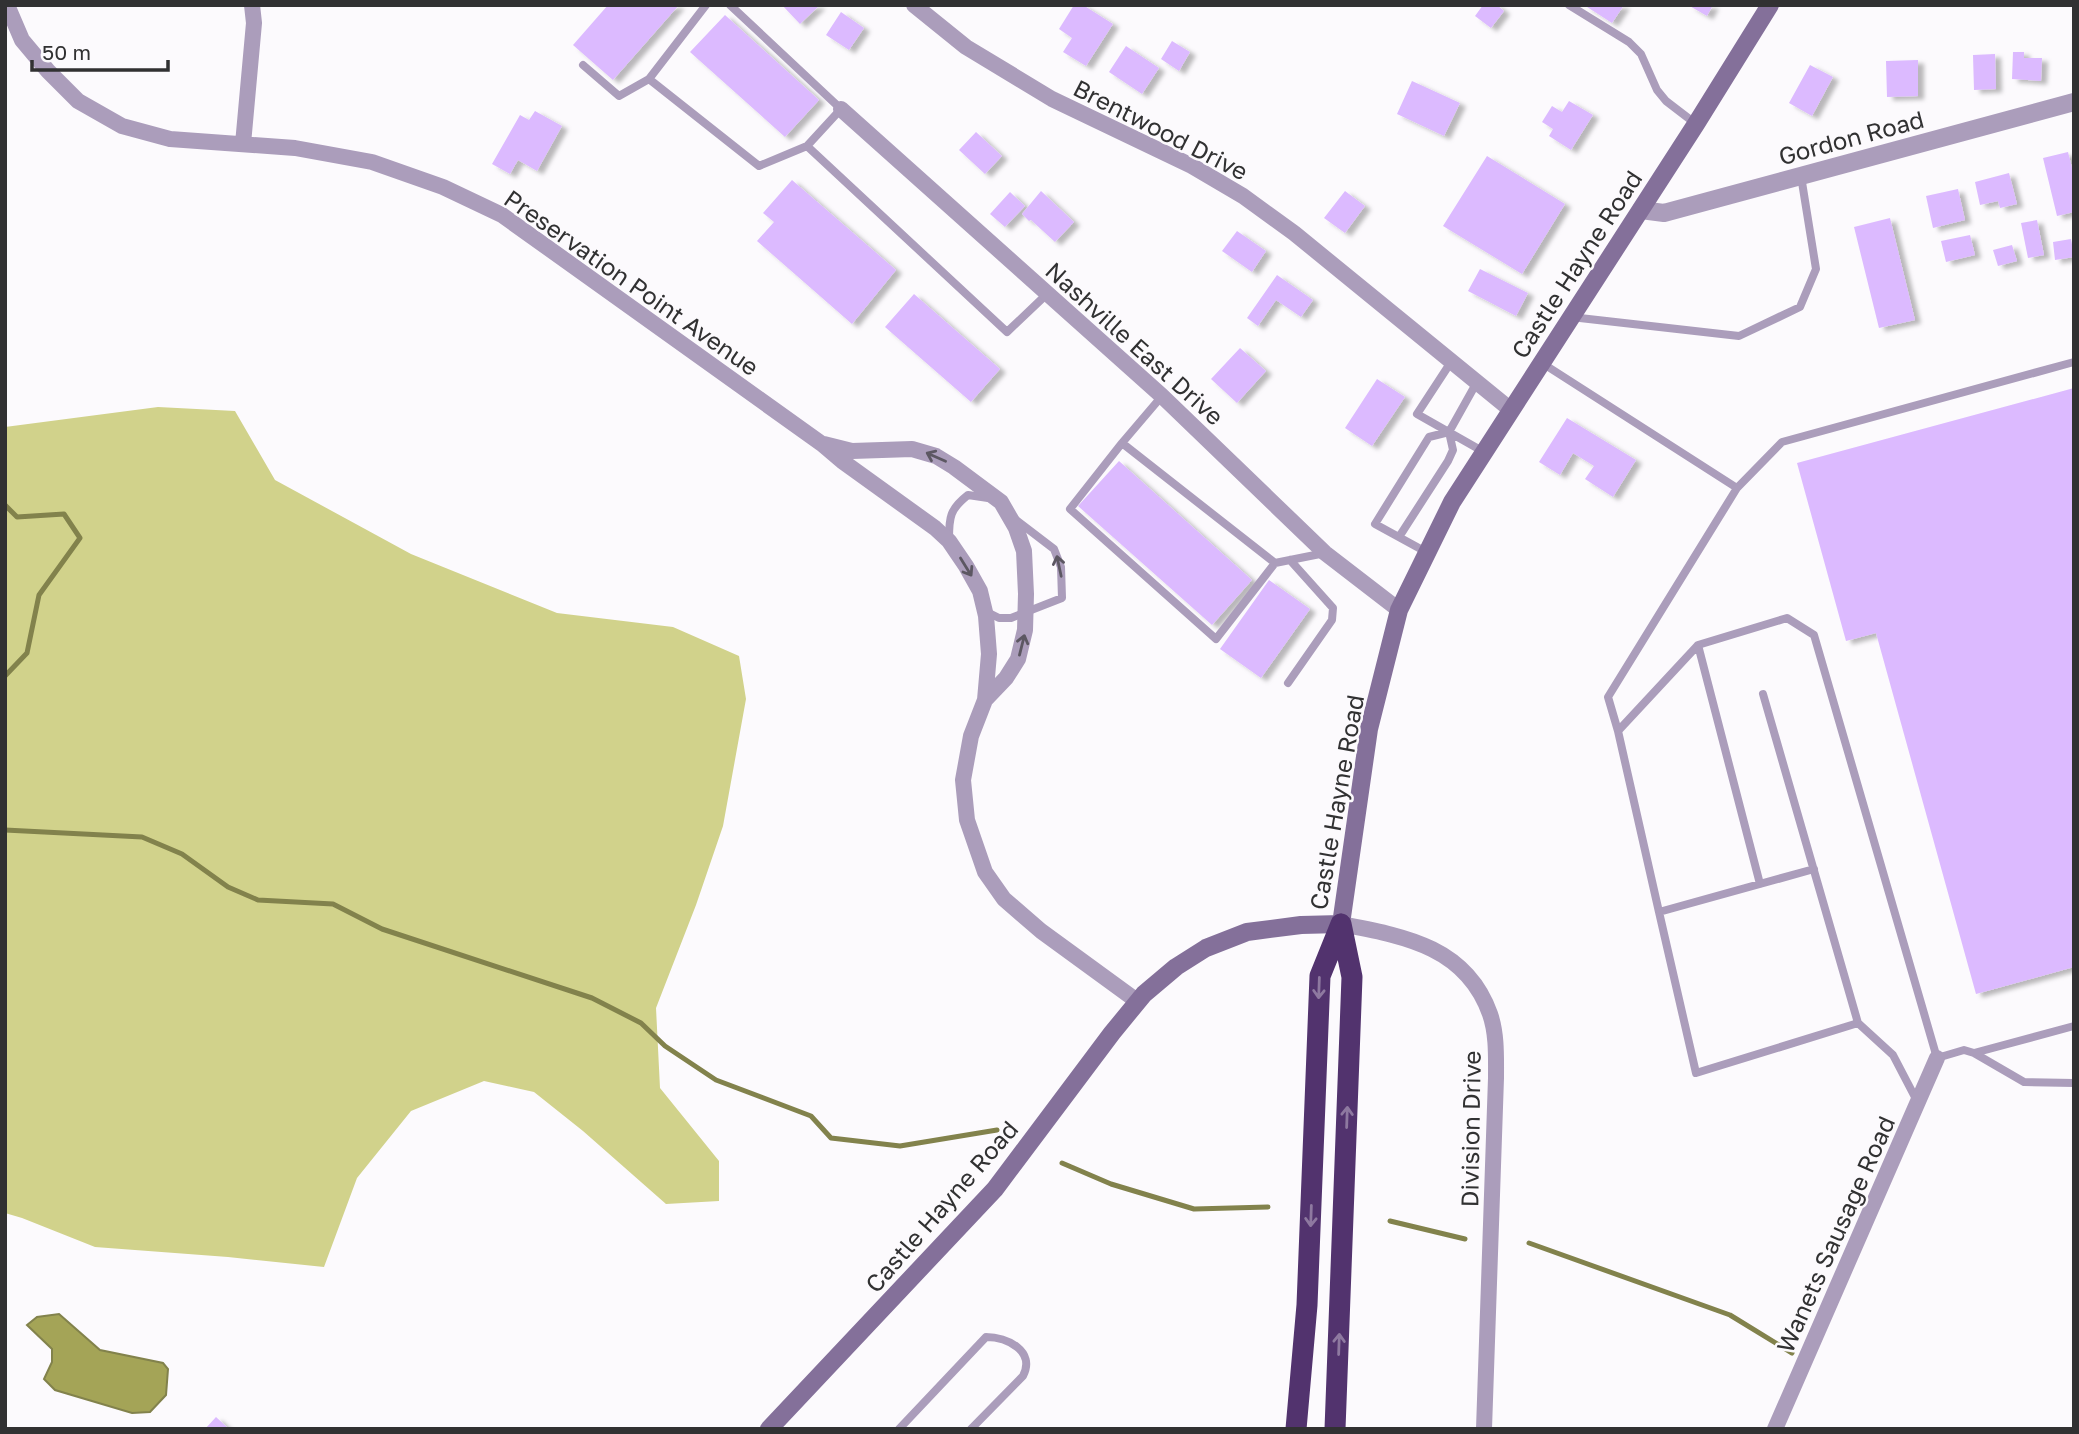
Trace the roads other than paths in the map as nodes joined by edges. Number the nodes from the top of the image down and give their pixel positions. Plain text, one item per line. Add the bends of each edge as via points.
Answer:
1 (7, 5) edge
2 (252, 5) edge
3 (706, 5) edge
4 (730, 5) edge
5 (914, 5) edge
6 (1569, 5) edge
7 (1770, 5) edge
8 (583, 65) dead end
9 (649, 79) junction
10 (2074, 102) edge
11 (841, 109) junction
12 (1696, 124) junction
13 (243, 144) junction
14 (807, 146) junction
15 (1801, 176) junction
16 (1641, 210) junction
17 (1047, 294) junction
18 (1571, 317) junction
19 (1451, 362) junction
20 (2074, 362) edge
21 (1542, 363) junction
22 (1477, 382) junction
23 (1162, 396) junction
24 (1511, 410) junction
25 (1449, 432) junction
26 (822, 443) junction
27 (1122, 443) junction
28 (1484, 452) junction
29 (1737, 488) junction
30 (1004, 508) junction
31 (1399, 537) junction
32 (949, 541) junction
33 (1325, 553) junction
34 (1428, 553) junction
35 (1290, 560) junction
36 (1275, 564) junction
37 (984, 610) junction
38 (1399, 610) junction
39 (1026, 614) junction
40 (1698, 645) junction
41 (1288, 683) dead end
42 (1763, 694) dead end
43 (985, 700) junction
44 (1618, 731) junction
45 (1814, 869) junction
46 (1760, 884) junction
47 (1659, 912) junction
48 (1341, 924) junction
49 (1137, 1001) junction
50 (1858, 1023) junction
51 (2074, 1026) edge
52 (1974, 1053) junction
53 (1937, 1058) junction
54 (2074, 1083) edge
55 (1918, 1102) junction
56 (1307, 1305) junction
57 (1336, 1423) edge
58 (769, 1429) edge
59 (899, 1429) edge
60 (971, 1429) edge
61 (1296, 1429) edge
62 (1308, 1429) edge
63 (1483, 1429) edge
64 (1775, 1429) edge

1 - 13 street, Preservation Point Avenue via 22,40 78,101 122,126 170,139
2 - 13 street
3 - 9 lane
4 - 11 lane
5 - 19 street, Brentwood Drive via 966,47 1052,99 1192,166 1243,196
6 - 12 lane via 1641,54 1657,90
7 - 12 main road, Castle Hayne Road
8 - 9 lane via 619,96
9 - 14 lane via 759,166
10 - 15 street, Gordon Road
11 - 14 lane
11 - 17 street, Nashville East Drive
12 - 16 main road, Castle Hayne Road
13 - 26 street, Preservation Point Avenue via 372,162 443,187 502,215
14 - 17 lane via 1007,332
15 - 16 street, Gordon Road via 1664,213
15 - 18 lane via 1815,269 1800,307 1739,336
16 - 18 main road, Castle Hayne Road
17 - 23 street, Nashville East Drive
18 - 21 main road, Castle Hayne Road
19 - 22 street, Brentwood Drive
19 - 25 lane via 1417,414
20 - 29 lane via 1782,442
21 - 24 main road, Castle Hayne Road
21 - 29 lane
22 - 24 street, Brentwood Drive
22 - 25 lane
23 - 27 lane
23 - 33 street, Nashville East Drive
24 - 28 main road, Castle Hayne Road
25 - 28 lane
25 - 31 lane via 1453,450 1448,461
25 - 31 lane via 1429,438 1375,524
30 -> 26 street, Preservation Point Avenue via 936,456 912,449 852,451
26 - 32 street, Preservation Point Avenue
27 - 36 lane
27 - 36 lane via 1070,509 1216,639
28 - 34 main road, Castle Hayne Road via 1452,502
29 - 44 lane via 1608,697
30 - 32 lane via 979,495 968,495 956,505 949,520
30 - 39 street, Preservation Point Avenue via 1024,551
39 -> 30 lane via 1062,598 1061,567 1055,549
31 - 34 lane
32 -> 37 street, Preservation Point Avenue via 980,591
33 - 35 lane
33 - 38 street, Nashville East Drive
34 - 38 main road, Castle Hayne Road
35 - 36 lane
35 - 41 lane via 1334,608 1332,620
37 - 39 lane via 999,618
37 - 43 street, Preservation Point Avenue via 989,654
38 - 48 main road, Castle Hayne Road via 1369,729
43 -> 39 street, Preservation Point Avenue via 1018,659
40 - 44 lane
40 - 46 lane
40 - 53 lane via 1787,618 1814,635
42 - 45 lane
43 - 49 street, Preservation Point Avenue via 971,736 963,780 967,820 985,872 1003,899
44 - 47 lane
45 - 46 lane
45 - 50 lane
46 - 47 lane
47 - 50 lane via 1696,1073
48 - 49 main road, Castle Hayne Road via 1247,932 1206,948
48 -> 56 highway via 1320,976
57 -> 48 highway via 1352,977
48 - 63 street, Division Drive via 1415,940 1442,953 1477,986 1490,1014 1496,1078
49 - 58 main road, Castle Hayne Road via 996,1189
50 - 55 lane via 1893,1055
51 - 52 lane
52 - 53 lane via 1964,1050
52 - 54 lane via 2024,1082
53 - 55 street, Wanets Sausage Road
55 - 64 street, Wanets Sausage Road
56 - 61 highway
56 - 62 highway
59 - 60 lane via 986,1337 1012,1341 1020,1348 1026,1370

